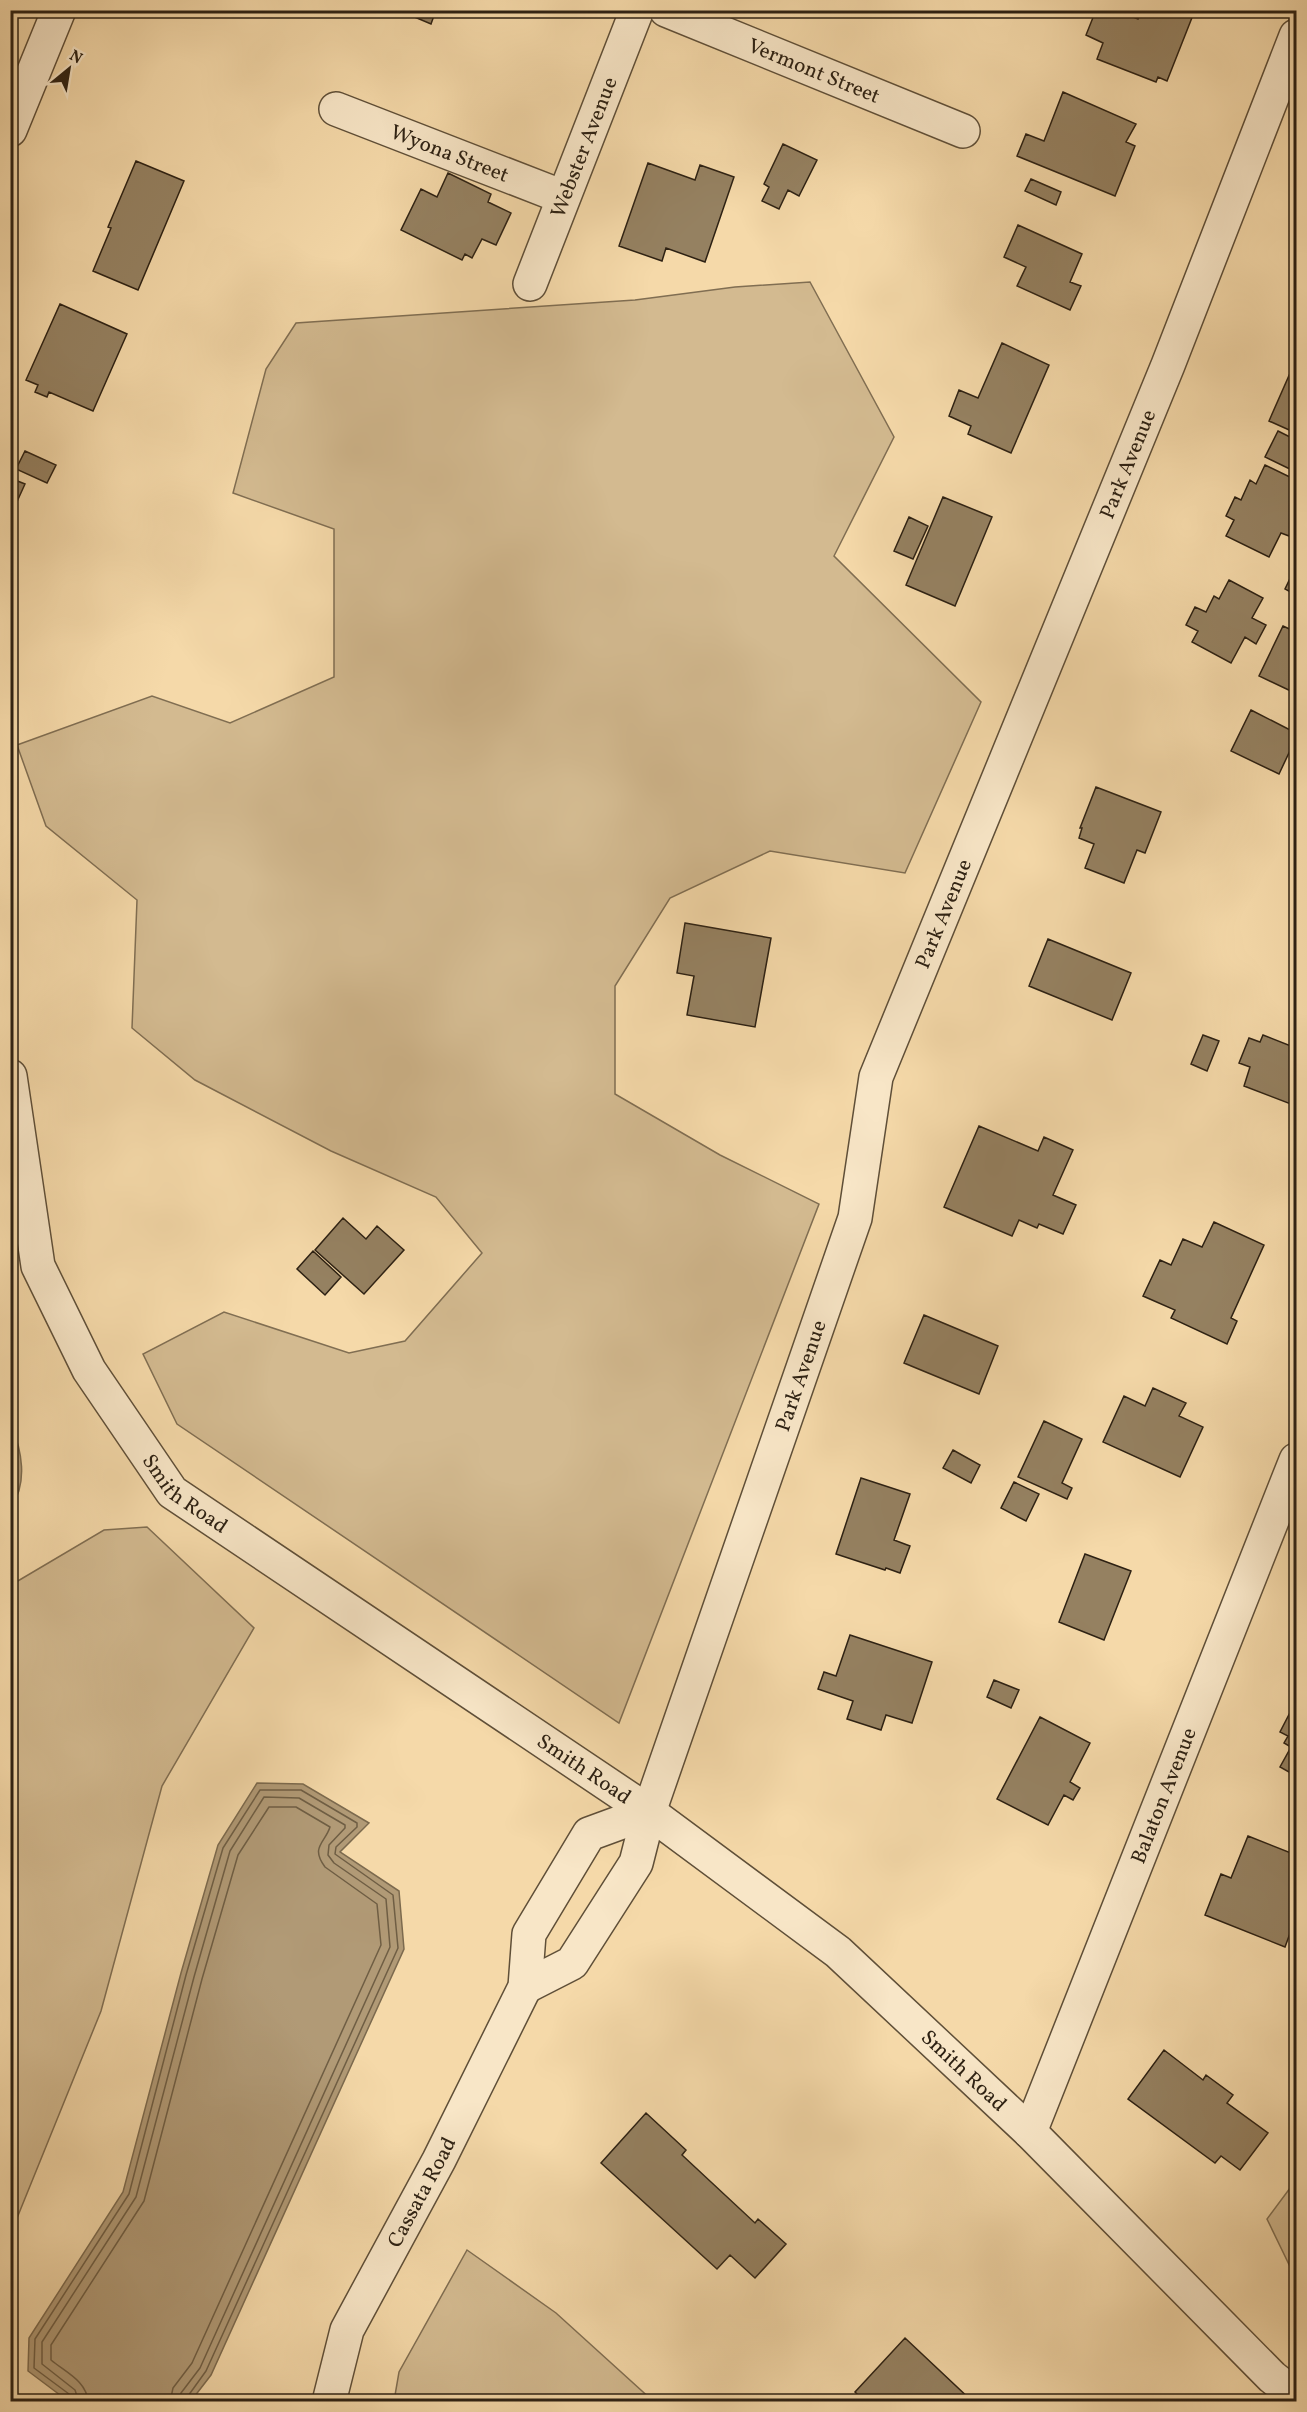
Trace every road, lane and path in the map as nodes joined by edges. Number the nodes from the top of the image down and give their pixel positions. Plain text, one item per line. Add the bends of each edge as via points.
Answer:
1 (59, 10) edge
2 (637, 10) edge
3 (666, 10) edge
4 (1296, 36) edge
5 (336, 109) dead end
6 (10, 130) edge
7 (963, 131) dead end
8 (563, 197) junction
9 (530, 284) dead end
10 (10, 1076) edge
11 (1296, 1460) edge
12 (649, 1812) junction
13 (525, 1987) junction
14 (1030, 2132) junction
15 (1296, 2396) edge
16 (329, 2402) edge

1 - 6 street
2 - 8 street, Webster Avenue
3 - 7 street, Vermont Street
4 - 12 street, Park Avenue via 1168,365 876,1077 855,1218
5 - 8 street, Wyona Street
8 - 9 street, Webster Avenue
10 - 12 street, Smith Road via 38,1266 89,1370 172,1492
11 - 14 street, Balaton Avenue
12 - 13 street via 636,1863 572,1963
12 - 13 street, Cassata Road via 589,1834 529,1934
12 - 14 street, Smith Road via 838,1952
13 - 16 street, Cassata Road via 439,2160 347,2330
14 - 15 street, Smith Road via 1272,2377

